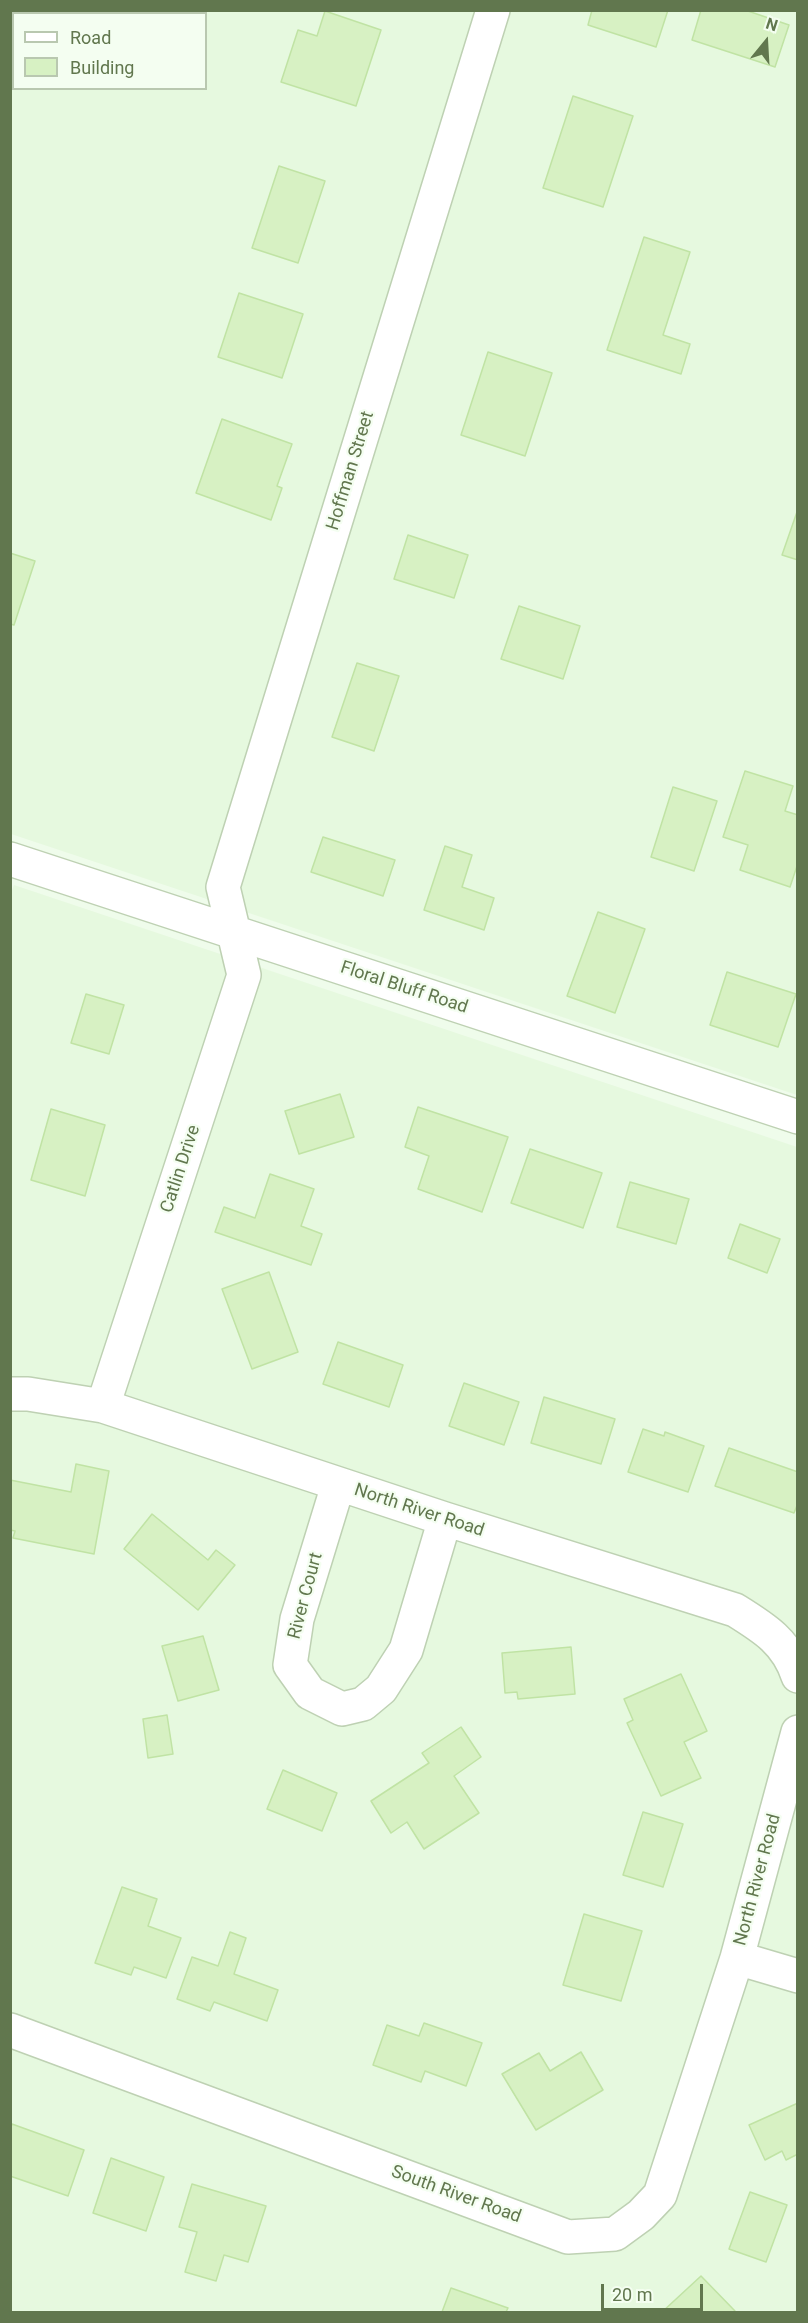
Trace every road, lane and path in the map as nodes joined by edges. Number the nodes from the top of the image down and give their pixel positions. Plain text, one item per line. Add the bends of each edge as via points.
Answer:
1 (492, 10) edge
2 (10, 859) edge
3 (234, 932) junction
4 (798, 1118) edge
5 (10, 1394) edge
6 (103, 1406) junction
7 (338, 1485) junction
8 (444, 1519) junction
9 (798, 1676) edge
10 (798, 1732) edge
11 (737, 1958) junction
12 (798, 1976) edge
13 (10, 2030) edge

1 - 3 street, Hoffman Street via 224,887
2 - 3 street, Floral Bluff Road
3 - 4 street, Floral Bluff Road
3 - 6 street, Catlin Drive via 244,975
5 - 6 street, North River Road
6 - 7 street, North River Road
7 - 8 street, North River Road
7 - 8 street, River Court via 297,1619 290,1665 310,1693 342,1709 363,1704 381,1689 405,1650
8 - 9 street, North River Road via 735,1610 768,1631 792,1659
10 - 11 street, North River Road
11 - 12 street
11 - 13 street, South River Road via 660,2194 641,2215 615,2234 568,2237

